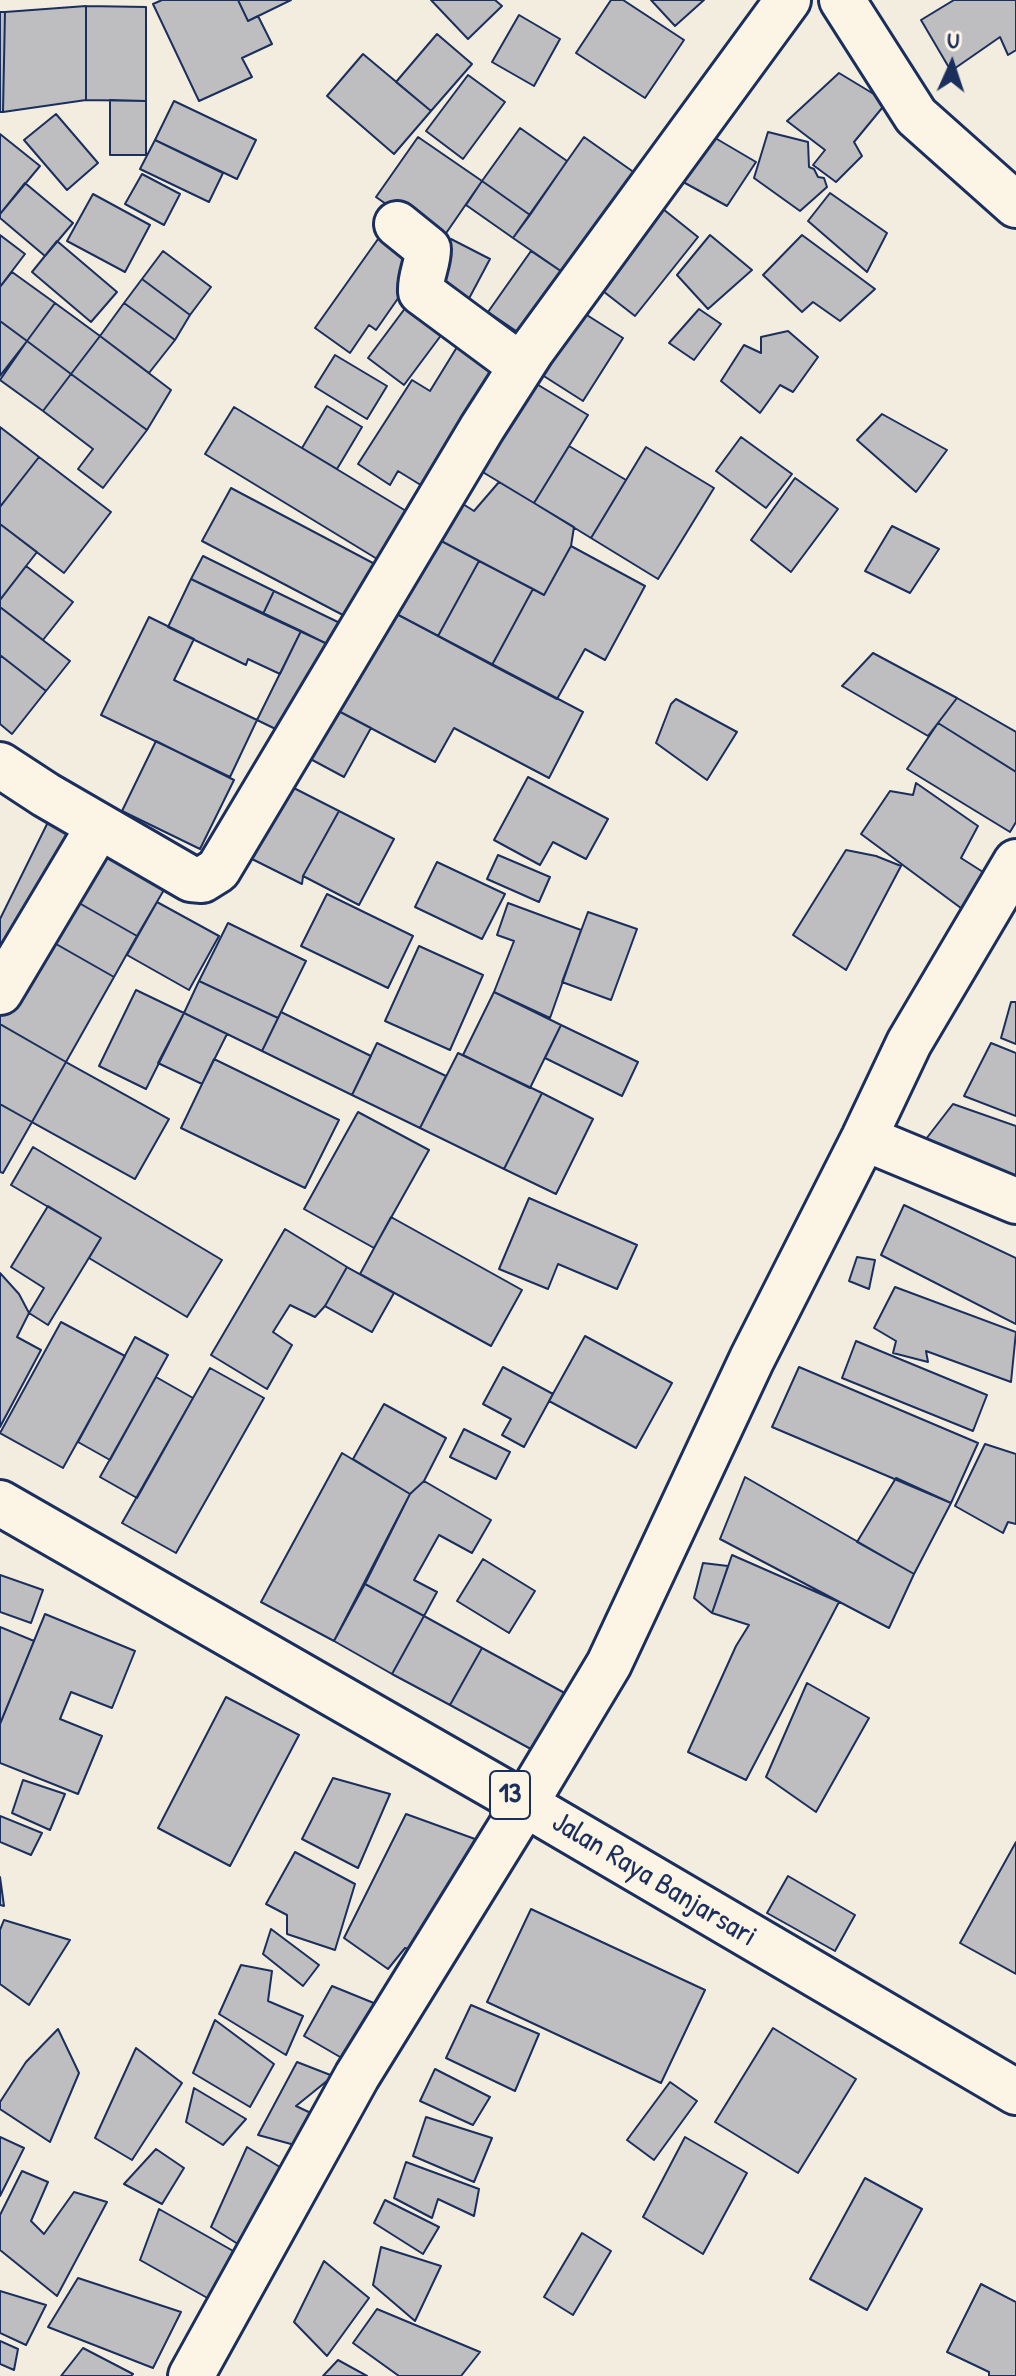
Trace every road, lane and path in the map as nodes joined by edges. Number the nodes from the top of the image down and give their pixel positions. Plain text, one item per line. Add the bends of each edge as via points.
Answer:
1 (788, 0) edge
2 (842, 0) edge
3 (1016, 205) edge
4 (397, 224) dead end
5 (521, 366) junction
6 (0, 765) edge
7 (75, 812) junction
8 (1012, 877) edge
9 (0, 992) edge
10 (864, 1138) junction
11 (1016, 1201) edge
12 (0, 1503) edge
13 (525, 1804) junction
14 (1016, 2092) edge
15 (191, 2376) edge

1 - 5 main road
2 - 3 main road via 916,116
4 - 5 main road via 428,249 421,292
5 - 7 main road via 218,870 202,880 191,879
6 - 7 main road
7 - 9 main road
8 - 10 main road via 909,1043
10 - 11 main road
10 - 13 main road via 752,1359 609,1664
12 - 13 main road, Jalan Raya Banjarsari / 13
13 - 14 main road, Jalan Raya Banjarsari / 13
13 - 15 main road via 357,2076

